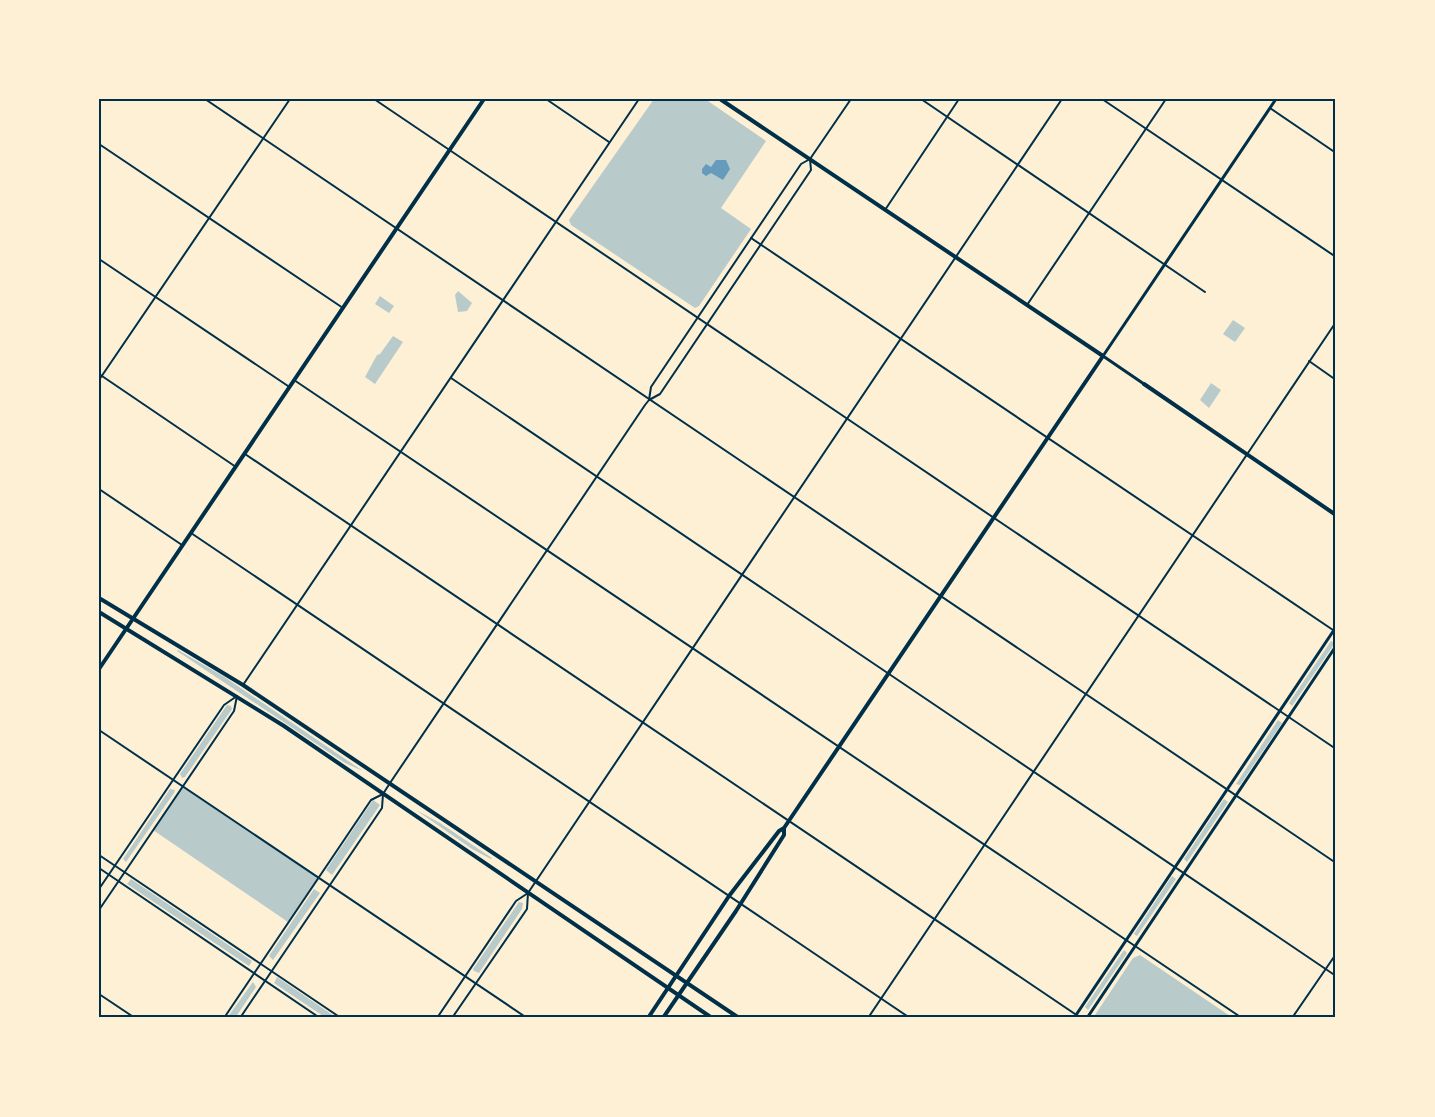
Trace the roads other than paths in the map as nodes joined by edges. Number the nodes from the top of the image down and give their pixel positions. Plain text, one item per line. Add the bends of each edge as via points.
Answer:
1 (206, 99) edge
2 (290, 99) edge
3 (374, 99) edge
4 (484, 99) edge
5 (546, 99) edge
6 (639, 99) edge
7 (850, 99) edge
8 (921, 99) edge
9 (959, 99) edge
10 (1062, 99) edge
11 (1102, 99) edge
12 (1166, 99) edge
13 (1276, 99) edge
14 (724, 100) edge
15 (1270, 108) junction
16 (947, 117) junction
17 (1146, 129) junction
18 (263, 138) junction
19 (609, 142) junction
20 (99, 144) edge
21 (450, 150) junction
22 (1336, 153) edge
23 (810, 159) junction
24 (1019, 164) junction
25 (1222, 179) junction
26 (885, 210) junction
27 (1089, 213) junction
28 (209, 218) junction
29 (556, 222) junction
30 (396, 229) junction
31 (751, 238) junction
32 (761, 245) junction
33 (1336, 257) edge
34 (957, 258) junction
35 (99, 259) edge
36 (1164, 264) junction
37 (1205, 292) dead end
38 (155, 297) junction
39 (503, 301) junction
40 (1027, 305) junction
41 (343, 308) junction
42 (698, 317) junction
43 (1336, 322) edge
44 (708, 324) junction
45 (901, 339) junction
46 (1103, 356) junction
47 (1309, 361) junction
48 (100, 375) edge
49 (451, 378) junction
50 (99, 380) edge
51 (294, 380) junction
52 (1336, 380) edge
53 (1144, 384) joint
54 (290, 387) junction
55 (649, 399) junction
56 (848, 419) junction
57 (1048, 438) junction
58 (401, 451) junction
59 (245, 454) junction
60 (1247, 454) junction
61 (236, 467) junction
62 (597, 476) junction
63 (99, 489) edge
64 (795, 498) junction
65 (1336, 515) edge
66 (995, 518) junction
67 (351, 526) junction
68 (191, 533) junction
69 (1192, 536) junction
70 (182, 545) junction
71 (547, 550) junction
72 (743, 575) junction
73 (941, 597) junction
74 (99, 598) edge
75 (297, 604) junction
76 (99, 612) edge
77 (1139, 615) junction
78 (134, 618) junction
79 (497, 624) junction
80 (126, 628) junction
81 (1335, 630) edge
82 (1336, 646) edge
83 (693, 648) junction
84 (99, 669) edge
85 (889, 673) junction
86 (243, 686) junction
87 (1086, 694) junction
88 (237, 696) junction
89 (444, 704) junction
90 (1280, 710) junction
91 (1289, 717) junction
92 (643, 723) junction
93 (99, 730) edge
94 (839, 747) junction
95 (1336, 748) edge
96 (1035, 771) junction
97 (173, 780) junction
98 (390, 783) junction
99 (183, 787) junction
100 (1227, 790) junction
101 (383, 794) junction
102 (1236, 796) junction
103 (589, 802) junction
104 (789, 821) junction
105 (784, 828) junction
106 (984, 845) junction
107 (99, 855) edge
108 (1336, 863) edge
109 (115, 866) junction
110 (1176, 867) junction
111 (99, 868) edge
112 (124, 872) junction
113 (1184, 872) junction
114 (109, 875) junction
115 (319, 878) junction
116 (119, 881) junction
117 (536, 882) junction
118 (330, 885) junction
119 (99, 889) edge
120 (528, 893) junction
121 (729, 896) junction
122 (741, 904) junction
123 (99, 910) edge
124 (934, 920) junction
125 (1126, 941) junction
126 (1135, 947) junction
127 (1336, 954) edge
128 (260, 963) junction
129 (1326, 969) junction
130 (271, 970) junction
131 (254, 973) junction
132 (465, 976) junction
133 (676, 976) junction
134 (1336, 976) edge
135 (265, 981) junction
136 (687, 983) junction
137 (476, 984) junction
138 (668, 988) junction
139 (99, 994) edge
140 (678, 995) junction
141 (881, 998) junction
142 (1075, 1017) edge
143 (135, 1018) edge
144 (224, 1018) edge
145 (240, 1018) edge
146 (320, 1018) edge
147 (341, 1018) edge
148 (437, 1018) edge
149 (452, 1018) edge
150 (527, 1018) edge
151 (648, 1018) edge
152 (663, 1018) edge
153 (712, 1018) edge
154 (739, 1018) edge
155 (868, 1018) edge
156 (910, 1018) edge
157 (1080, 1018) edge
158 (1087, 1018) edge
159 (1242, 1018) edge
160 (1292, 1018) edge

1 - 18 street
2 - 18 street
3 - 21 street
4 - 21 main road
5 - 19 street
6 - 19 street
7 - 23 street
8 - 16 street
9 - 16 street
10 - 24 street
11 - 17 street
12 - 17 street
13 - 15 street
14 - 23 main road
15 - 22 street
15 - 25 street
16 - 24 street
16 - 26 street
17 - 25 street
17 - 27 street
18 - 28 street
18 - 30 street
19 - 29 street
20 - 28 street
21 - 29 street
21 - 30 main road
23 - 26 main road
23 - 31 street via 801,164
23 - 32 street via 811,170
24 - 27 street
24 - 34 street
25 - 33 street
25 - 36 street
26 - 34 main road
27 - 36 street
27 - 40 street
28 - 38 street
28 - 41 street
29 - 39 street
29 - 42 street
30 - 39 street
30 - 41 main road
31 - 32 street
31 - 42 street
32 - 44 street
32 - 45 street
34 - 40 main road
34 - 45 street
35 - 38 street
36 - 37 street
36 - 46 street
38 - 48 street
38 - 54 street
39 - 49 street
39 - 55 street
40 - 46 main road
41 - 51 main road
42 - 44 street
42 - 55 street via 651,387
43 - 47 street
44 - 55 street via 660,393
44 - 56 street
45 - 56 street
45 - 57 street
46 - 53 street
46 - 57 main road
47 - 52 street
47 - 60 street
48 - 50 street
48 - 61 street
49 - 58 street
49 - 62 street
51 - 54 main road
51 - 58 street
53 - 60 main road
54 - 59 main road
55 - 62 street
55 - 64 street
56 - 64 street
56 - 66 street
57 - 66 main road
57 - 69 street
58 - 67 street
58 - 71 street
59 - 61 main road
59 - 67 street
60 - 65 main road
60 - 69 street
61 - 68 main road
62 - 71 street
62 - 72 street
63 - 70 street
64 - 72 street
64 - 73 street
66 - 73 main road
66 - 77 street
67 - 75 street
67 - 79 street
68 - 70 main road
68 - 75 street
69 - 77 street
69 - 81 street
70 - 78 main road
71 - 79 street
71 - 83 street
72 - 83 street
72 - 85 street
73 - 85 main road
73 - 87 street
74 - 78 main road
75 - 86 street
75 - 89 street
76 - 80 main road
77 - 87 street
77 - 90 street
78 - 80 main road
78 - 86 main road
79 - 89 street
79 - 92 street
80 - 84 main road
80 - 88 main road
81 - 90 street
82 - 91 street
83 - 92 street
83 - 94 street
85 - 94 main road
85 - 96 street
86 - 98 main road
87 - 96 street
87 - 100 street
88 - 97 street via 224,705
88 - 99 street via 234,711
88 - 101 main road
89 - 98 street
89 - 103 street
90 - 91 street
90 - 100 street
91 - 95 street
91 - 102 street
92 - 103 street
92 - 104 street
93 - 97 street
94 - 104 main road
94 - 106 street
96 - 106 street
96 - 110 street
97 - 99 street
97 - 109 street
98 - 101 street
98 - 117 main road
99 - 112 street
99 - 115 street
100 - 102 street
100 - 110 street
101 - 115 street via 371,800
101 - 118 street via 382,808
101 - 120 main road
102 - 108 street
102 - 113 street
103 - 117 street
103 - 121 street
104 - 105 main road
104 - 124 street
105 - 121 main road
105 - 122 main road via 784,835
106 - 124 street
106 - 125 street
107 - 109 street
109 - 112 street
109 - 114 street
110 - 113 street
110 - 125 street
111 - 114 street
112 - 116 street
112 - 128 street
113 - 126 street
113 - 129 street
114 - 116 street
114 - 119 street
115 - 118 street
115 - 128 street
116 - 123 street
116 - 131 street
117 - 120 street
117 - 133 main road
118 - 130 street
118 - 132 street
120 - 132 street via 516,901
120 - 137 street via 527,909
120 - 138 main road
121 - 122 street
121 - 133 main road
122 - 136 main road
122 - 141 street
124 - 141 street
124 - 142 street
125 - 126 street
125 - 142 street
126 - 158 street
126 - 159 street
127 - 129 street
128 - 130 street
128 - 131 street
129 - 134 street
129 - 160 street
130 - 135 street
130 - 147 street
131 - 135 street
131 - 144 street
132 - 137 street
132 - 148 street
133 - 136 main road
133 - 138 main road
135 - 145 street
135 - 146 street
136 - 140 main road
136 - 154 main road
137 - 149 street
137 - 150 street
138 - 140 main road
138 - 151 main road
139 - 143 street
140 - 152 main road
140 - 153 main road
141 - 155 street
141 - 156 street
142 - 157 street

